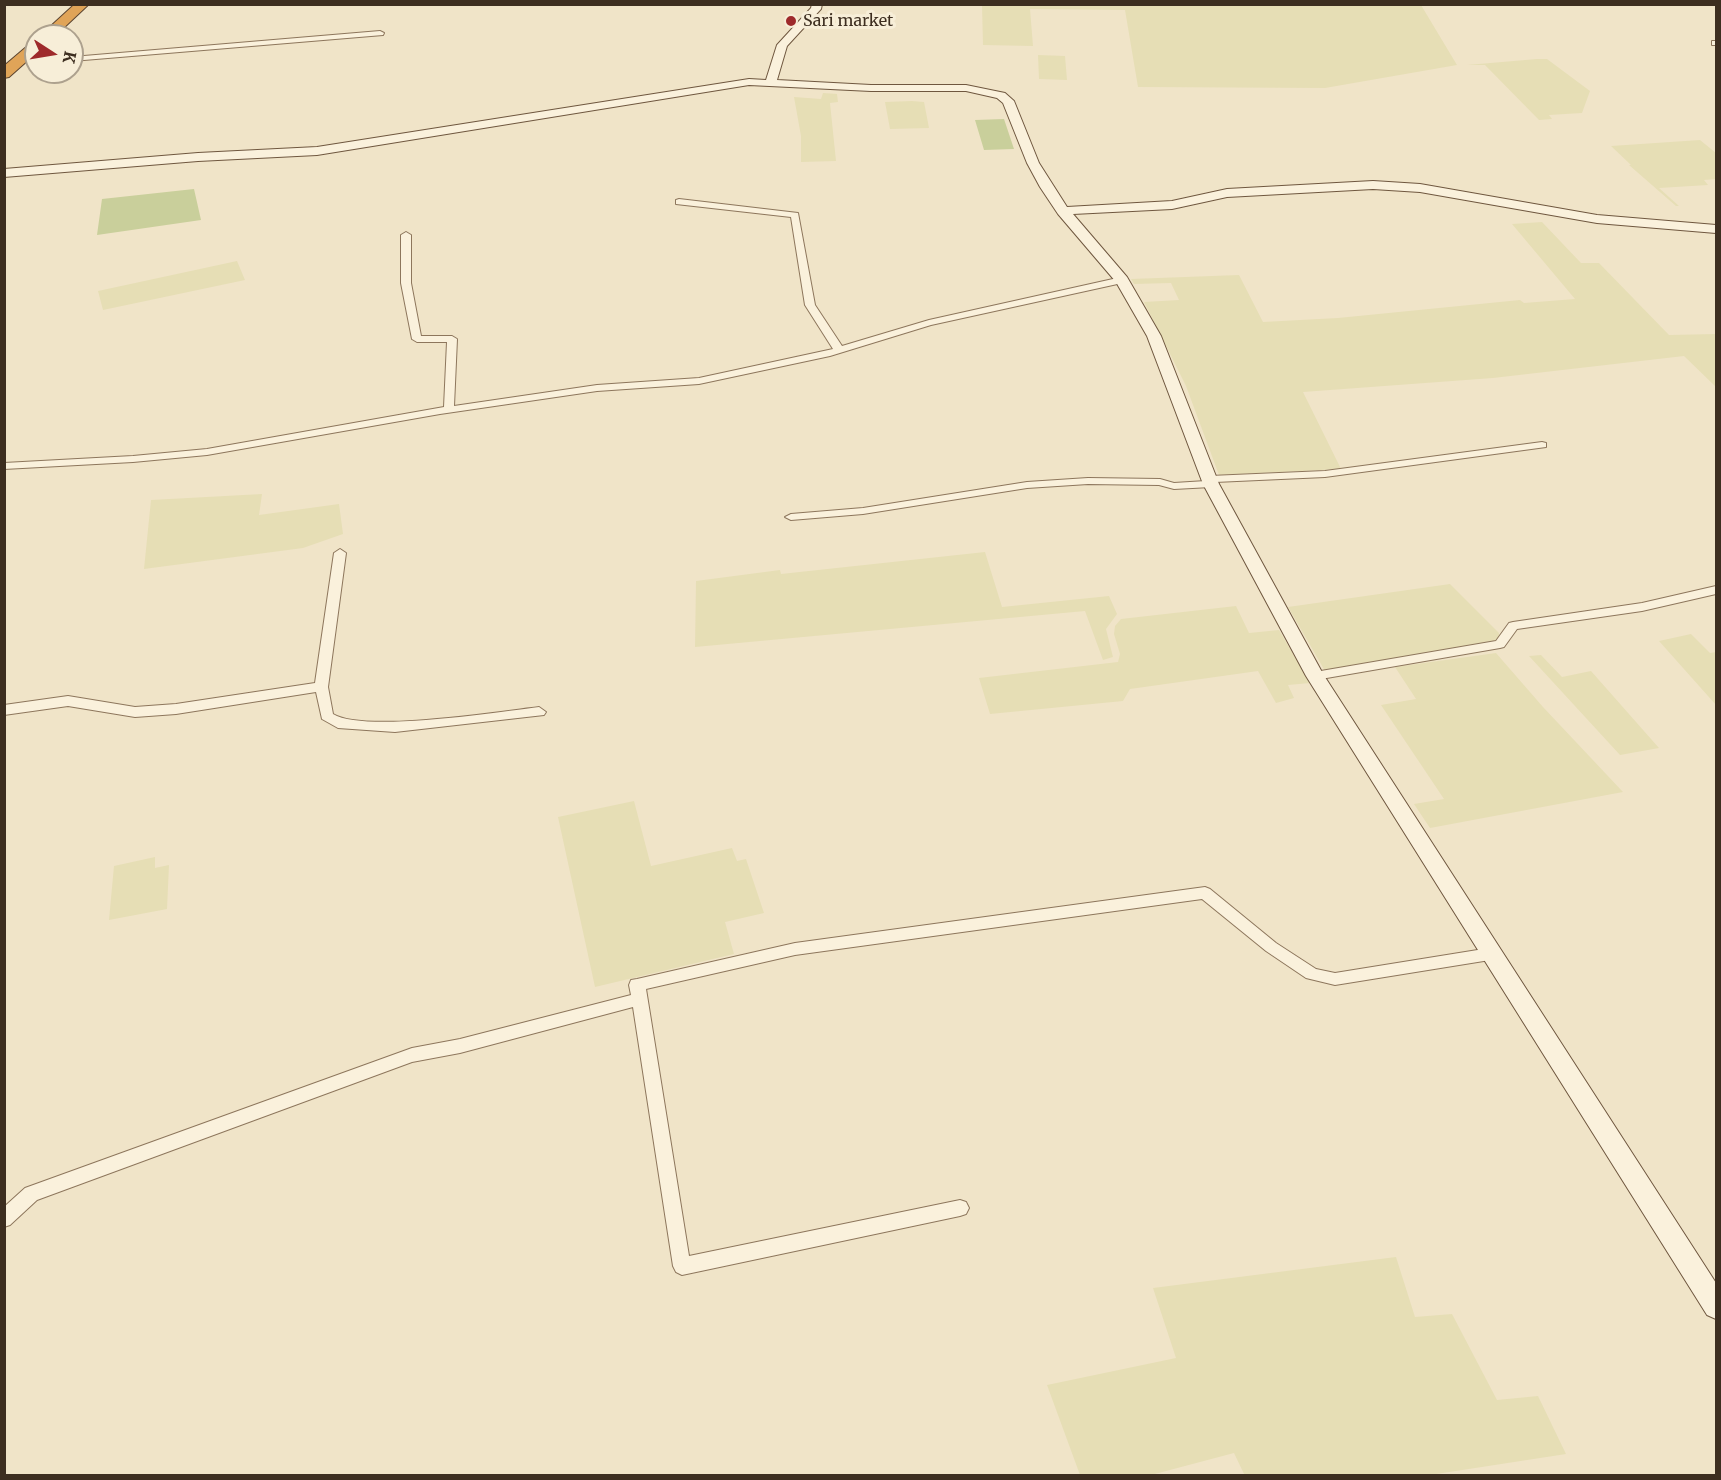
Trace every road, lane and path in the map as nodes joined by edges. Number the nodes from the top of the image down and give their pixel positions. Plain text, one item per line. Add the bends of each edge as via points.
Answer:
1 (83, 4) edge
2 (100, 4) edge
3 (817, 4) edge
4 (60, 24) edge
5 (79, 24) edge
6 (380, 33) dead end
7 (24, 56) edge
8 (84, 58) edge
9 (24, 73) edge
10 (4, 74) edge
11 (771, 83) junction
12 (4, 90) edge
13 (4, 173) edge
14 (679, 202) dead end
15 (1063, 211) junction
16 (1716, 229) edge
17 (406, 235) dead end
18 (1122, 280) junction
19 (839, 350) junction
20 (449, 410) junction
21 (1542, 445) dead end
22 (4, 466) edge
23 (1210, 481) junction
24 (791, 517) dead end
25 (340, 553) dead end
26 (1716, 590) edge
27 (1315, 676) junction
28 (321, 687) junction
29 (4, 710) edge
30 (539, 712) dead end
31 (1490, 954) junction
32 (639, 999) junction
33 (960, 1209) dead end
34 (4, 1219) edge
35 (1716, 1306) edge

1 - 4 highway
2 - 5 highway
3 - 11 street via 782,45
6 - 8 street
7 - 10 highway
9 - 12 highway
11 - 13 street via 737,84 317,151
11 - 15 street via 966,88 1001,95 1008,101 1033,163
14 - 19 street via 795,215 810,304
15 - 16 street via 1172,206 1227,193 1373,184 1420,188 1597,219
15 - 18 street
17 - 20 street via 406,284 417,339 452,339
18 - 19 street via 929,323
18 - 23 street via 1154,336
19 - 20 street via 699,381 597,388
20 - 22 street via 207,452
21 - 23 street via 1325,474
23 - 24 street via 1174,486 1161,482 1027,485 863,511
23 - 27 street
25 - 28 street
26 - 27 street via 1642,607 1513,626 1500,644
27 - 31 street
28 - 29 street via 135,712 68,701
28 - 30 street via 327,716 338,723 395,727
31 - 32 street via 1335,979 1312,974 1271,947 1205,893 795,949 637,985
31 - 35 street
32 - 33 street via 682,1266
32 - 34 street via 412,1055 31,1194

